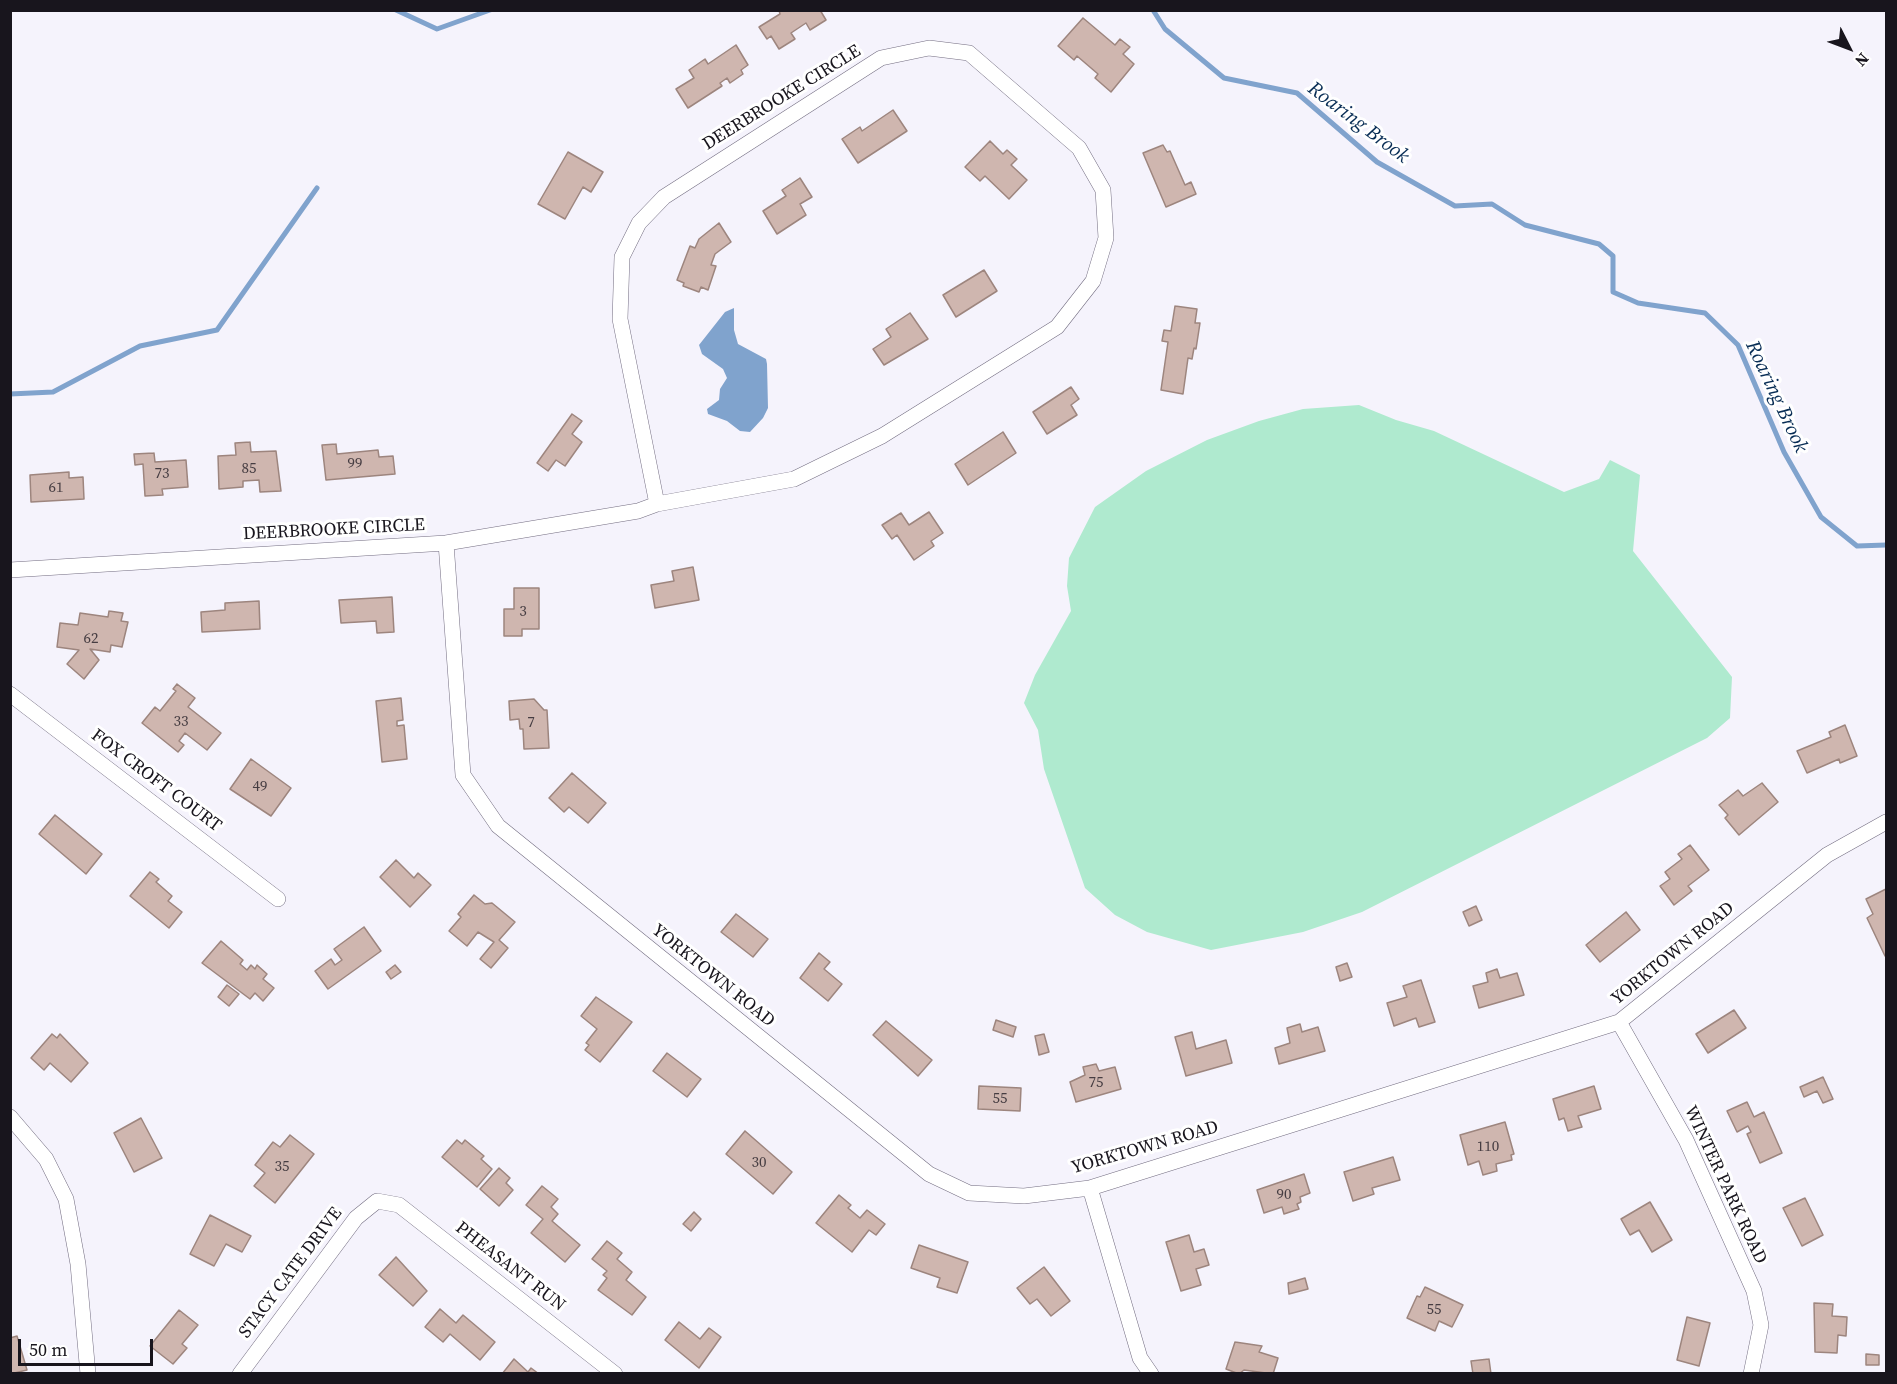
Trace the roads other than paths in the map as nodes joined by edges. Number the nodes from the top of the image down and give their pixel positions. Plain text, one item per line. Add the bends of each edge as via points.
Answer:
1 (657, 504) junction
2 (446, 543) junction
3 (10, 570) edge
4 (10, 694) edge
5 (1887, 822) edge
6 (278, 899) dead end
7 (1619, 1022) junction
8 (10, 1117) edge
9 (1090, 1188) junction
10 (377, 1201) joint
11 (88, 1374) edge
12 (240, 1374) edge
13 (615, 1374) edge
14 (1151, 1374) edge
15 (1751, 1374) edge

1 - 1 street, DEERBROOKE CIRCLE via 620,319 622,258 639,222 664,196 881,58 929,48 969,53 1079,148 1103,190 1106,238 1093,281 1057,327 882,436 794,479
1 - 2 street, DEERBROOKE CIRCLE via 615,515
2 - 3 street, DEERBROOKE CIRCLE
2 - 9 street, YORKTOWN ROAD via 463,775 498,826 929,1173 969,1193 1023,1196
4 - 6 street, FOX CROFT COURT
5 - 7 street, YORKTOWN ROAD via 1827,855
7 - 9 street, YORKTOWN ROAD
7 - 15 street, WINTER PARK ROAD via 1686,1140 1754,1291 1761,1325
8 - 11 street via 46,1159 66,1199 78,1264
9 - 14 street via 1140,1358
10 - 12 street, STACY CATE DRIVE via 356,1218
10 - 13 street, PHEASANT RUN via 399,1204

